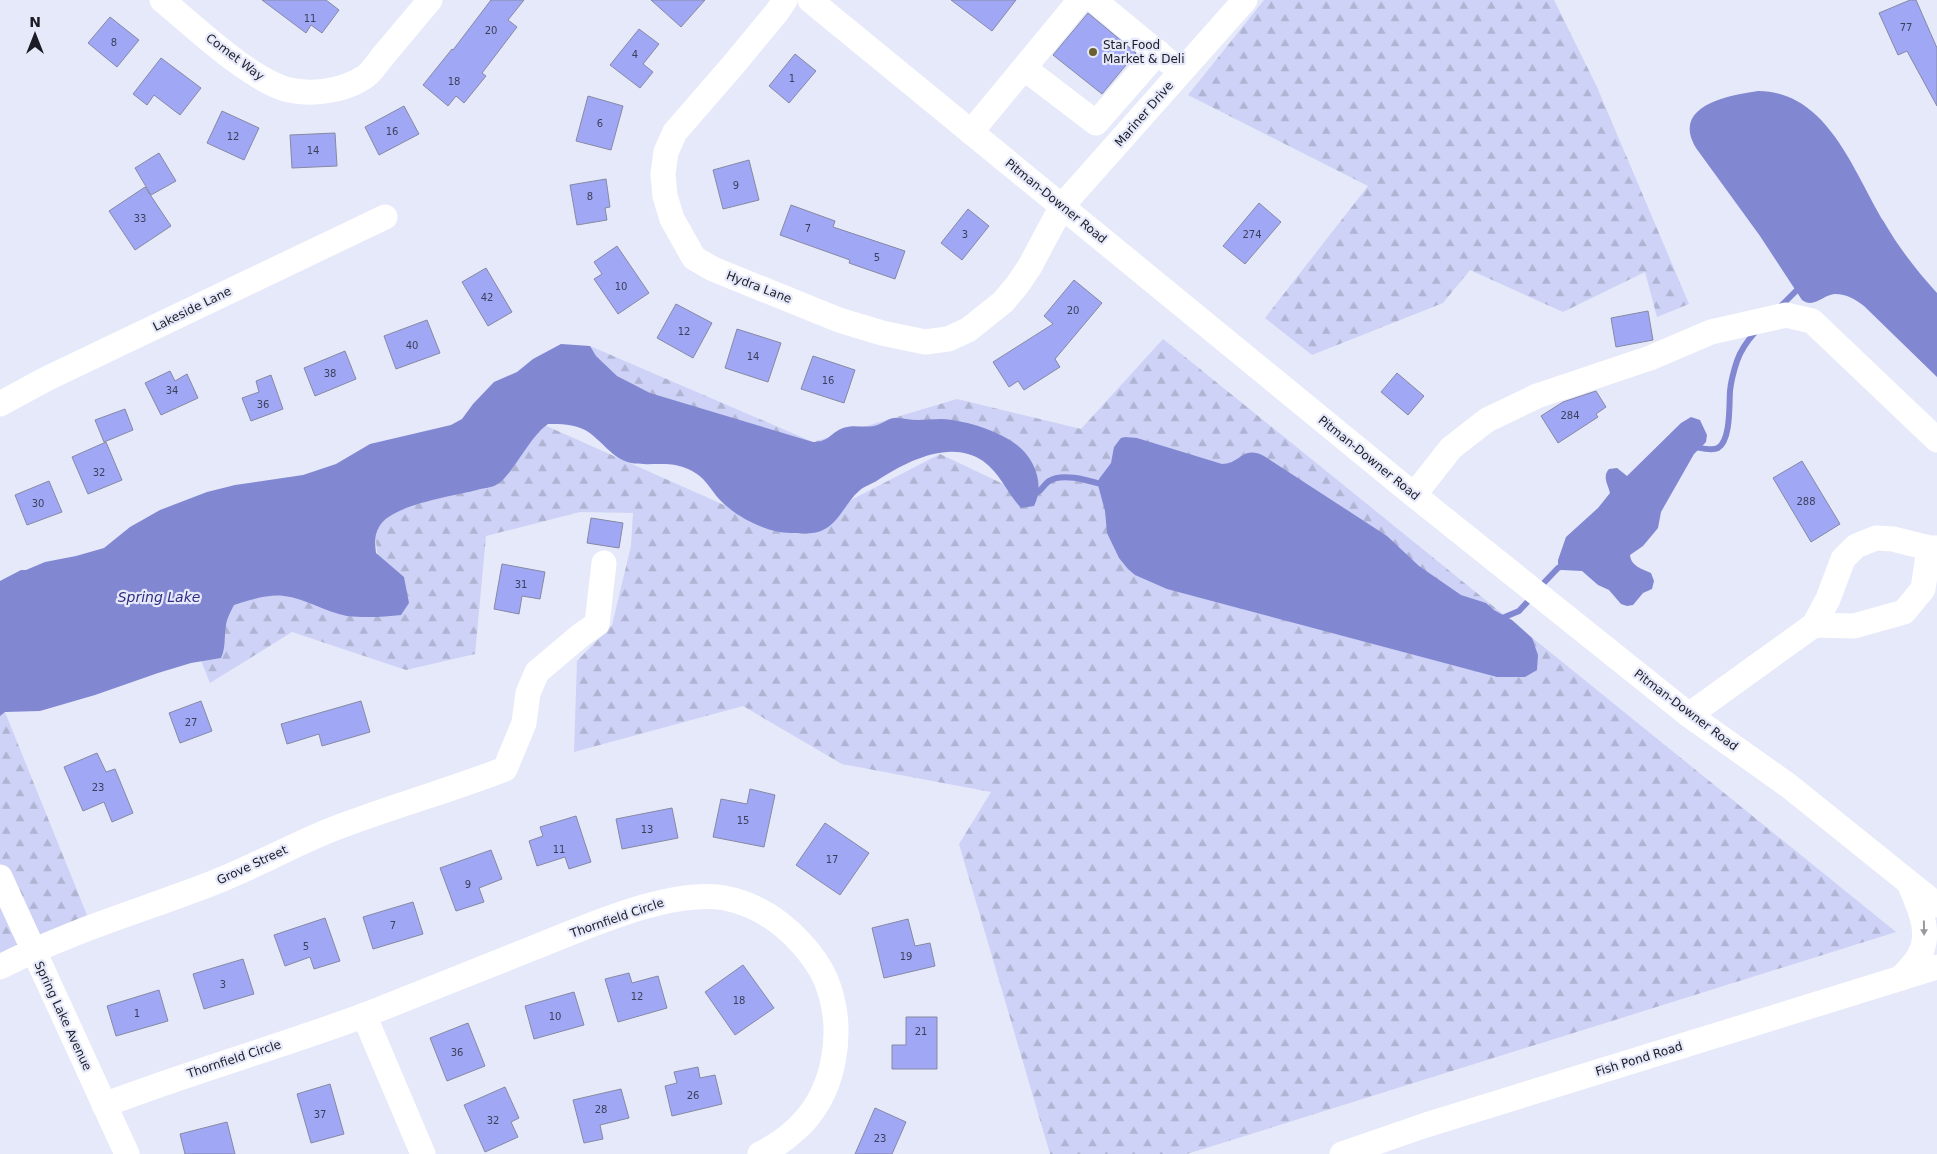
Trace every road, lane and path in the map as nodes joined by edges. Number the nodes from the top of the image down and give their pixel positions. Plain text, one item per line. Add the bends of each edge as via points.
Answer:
1 (162, 0) edge
2 (430, 0) edge
3 (785, 0) edge
4 (810, 0) edge
5 (1080, 0) edge
6 (1094, 0) edge
7 (1245, 0) edge
8 (1158, 52) junction
9 (1024, 68) junction
10 (1180, 72) junction
11 (971, 132) junction
12 (1062, 206) junction
13 (385, 217) dead end
14 (0, 404) edge
15 (1937, 440) edge
16 (1414, 495) junction
17 (1933, 548) edge
18 (604, 563) dead end
19 (1814, 626) junction
20 (1689, 715) junction
21 (0, 877) edge
22 (1909, 882) junction
23 (1937, 905) edge
24 (34, 952) junction
25 (0, 967) edge
26 (1937, 967) edge
27 (1901, 978) junction
28 (364, 1015) junction
29 (104, 1105) junction
30 (127, 1154) edge
31 (422, 1154) edge
32 (760, 1154) edge
33 (1342, 1154) edge

1 - 2 street, Comet Way via 240,63 269,82 288,90 306,92 330,90 365,78
3 - 12 street, Hydra Lane via 676,132 666,152 665,196 672,219 694,258 755,287 860,327 925,342 948,339 968,330 1003,302 1030,266
4 - 11 street, Pitman-Downer Road
5 - 9 street
6 - 8 street
7 - 10 street, Mariner Drive
8 - 9 street via 1096,123
8 - 10 street
9 - 11 street
10 - 12 street, Mariner Drive
11 - 12 street, Pitman-Downer Road
12 - 16 street, Pitman-Downer Road
13 - 14 street, Lakeside Lane
15 - 16 street via 1812,321 1786,315 1711,332 1650,358 1537,396 1503,412 1487,420 1451,448
16 - 20 street, Pitman-Downer Road
17 - 19 street via 1922,589 1904,612 1854,626
17 - 19 street via 1876,538 1856,546 1843,559
18 - 24 street, Grove Street via 597,624 537,672 528,694 524,723 505,770 334,829 207,886
19 - 20 street
20 - 22 street, Pitman-Downer Road via 1789,786
21 - 24 street, Spring Lake Avenue
22 - 23 street, Pitman-Downer Road
22 -> 27 street via 1924,919 1924,936 1920,954
24 - 25 street, Grove Street
24 - 29 street, Spring Lake Avenue
26 - 27 street, Fish Pond Road
27 - 33 street, Fish Pond Road via 1426,1124
28 - 29 street, Thornfield Circle
28 - 31 street
28 - 32 street, Thornfield Circle via 585,927 651,905 703,896 742,902 777,920 818,964 830,991 836,1024 835,1057 809,1116 795,1132
29 - 30 street, Spring Lake Avenue

